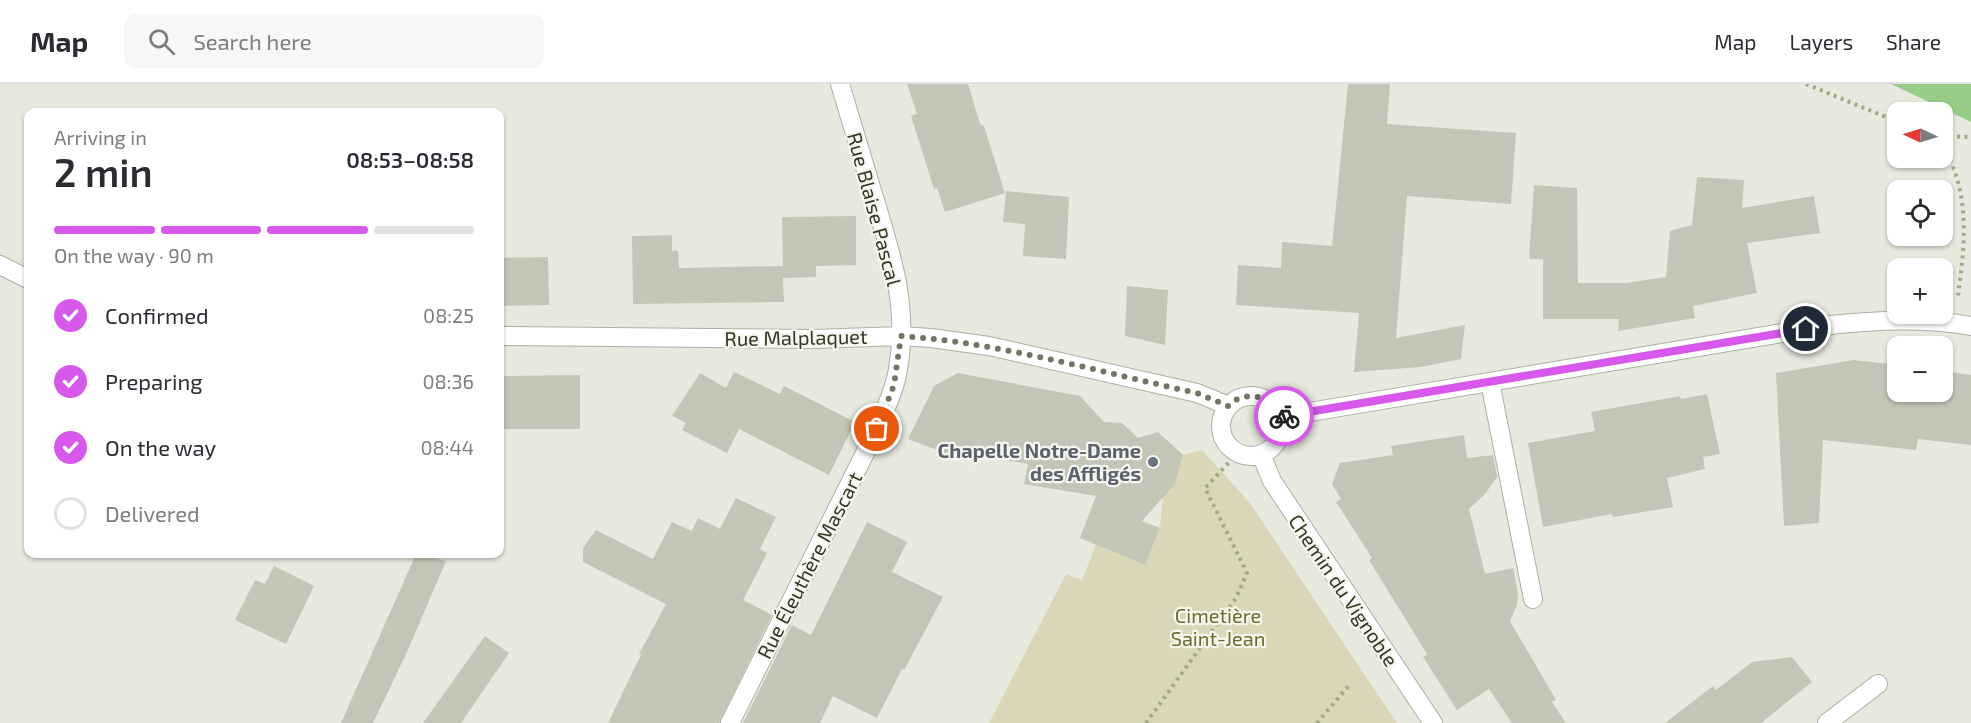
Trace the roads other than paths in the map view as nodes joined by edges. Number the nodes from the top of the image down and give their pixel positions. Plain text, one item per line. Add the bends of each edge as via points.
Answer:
1 (840, 84) edge
2 (0, 265) edge
3 (24, 277) edge
4 (1962, 325) edge
5 (504, 336) edge
6 (901, 336) junction
7 (1490, 382) junction
8 (1228, 406) junction
9 (1280, 417) junction
10 (1261, 454) junction
11 (1533, 599) dead end
12 (1878, 684) dead end
13 (730, 723) edge
14 (1433, 723) edge
15 (1827, 723) edge

1 - 6 street, Rue Blaise Pascal via 895,266
2 - 3 street
4 - 7 street via 1899,320 1830,325
5 - 6 street, Rue Malplaquet
6 - 8 street, Rue Malplaquet via 989,346 1197,393
6 - 13 street, Rue Éleuthère Mascart via 898,368 886,407
7 - 9 street
7 - 11 street
8 - 9 street via 1243,397 1257,396 1273,405
8 - 10 street via 1222,419 1228,445 1239,453
9 - 10 street via 1278,440
10 - 14 street, Chemin du Vignoble via 1272,481
12 - 15 street

